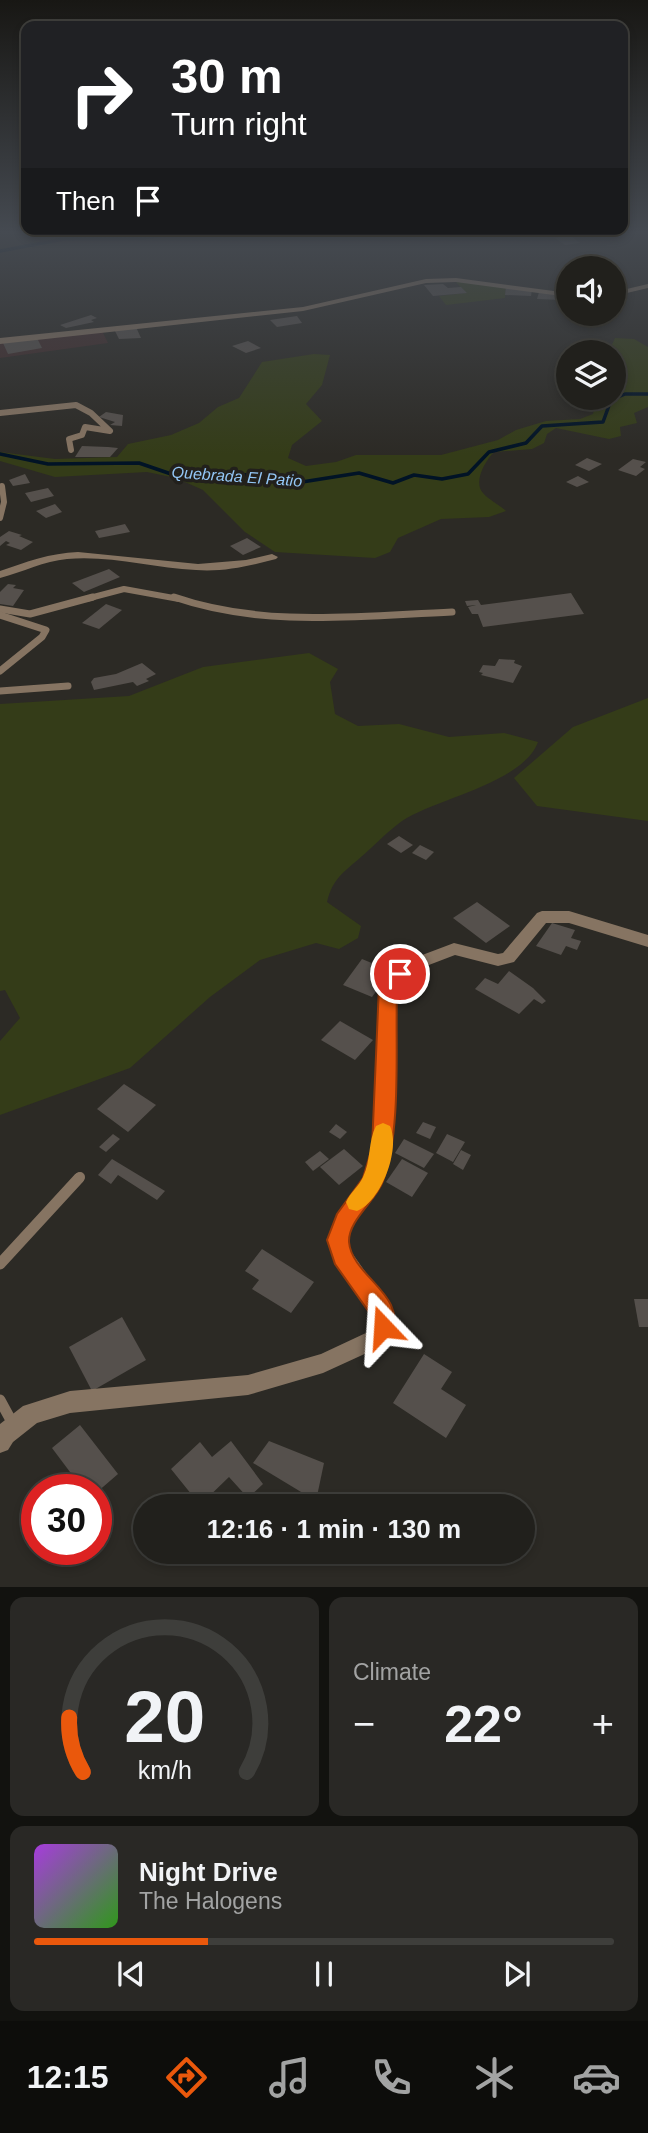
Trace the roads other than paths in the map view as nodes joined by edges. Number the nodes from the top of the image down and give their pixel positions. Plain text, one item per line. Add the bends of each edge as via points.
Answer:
1 (312, 307) edge
2 (0, 341) edge
3 (0, 413) edge
4 (71, 450) dead end
5 (2, 486) dead end
6 (2, 498) edge
7 (0, 518) edge
8 (272, 556) dead end
9 (1, 573) edge
10 (0, 609) edge
11 (452, 612) dead end
12 (1, 621) edge
13 (0, 671) edge
14 (68, 686) dead end
15 (0, 691) edge
16 (648, 941) edge
17 (80, 1177) dead end
18 (0, 1264) edge
19 (0, 1400) edge
20 (14, 1427) junction
21 (0, 1442) edge

1 - 2 street
3 - 4 lane via 76,405 110,431 85,427 82,435 69,439
5 - 6 lane
6 - 7 lane
8 - 9 street via 218,569 76,555 25,563
10 - 11 lane via 30,614 124,589 164,594 208,610 265,617
12 - 13 lane via 17,618 46,630
14 - 15 lane
16 - 20 street via 569,917 542,917 508,958 498,960 454,949 415,964 388,986 382,1148 372,1182 345,1221 338,1240 342,1257 383,1311 383,1327 375,1339 282,1378 212,1390 69,1402 31,1415
17 - 18 lane
19 - 20 lane
20 - 21 street

